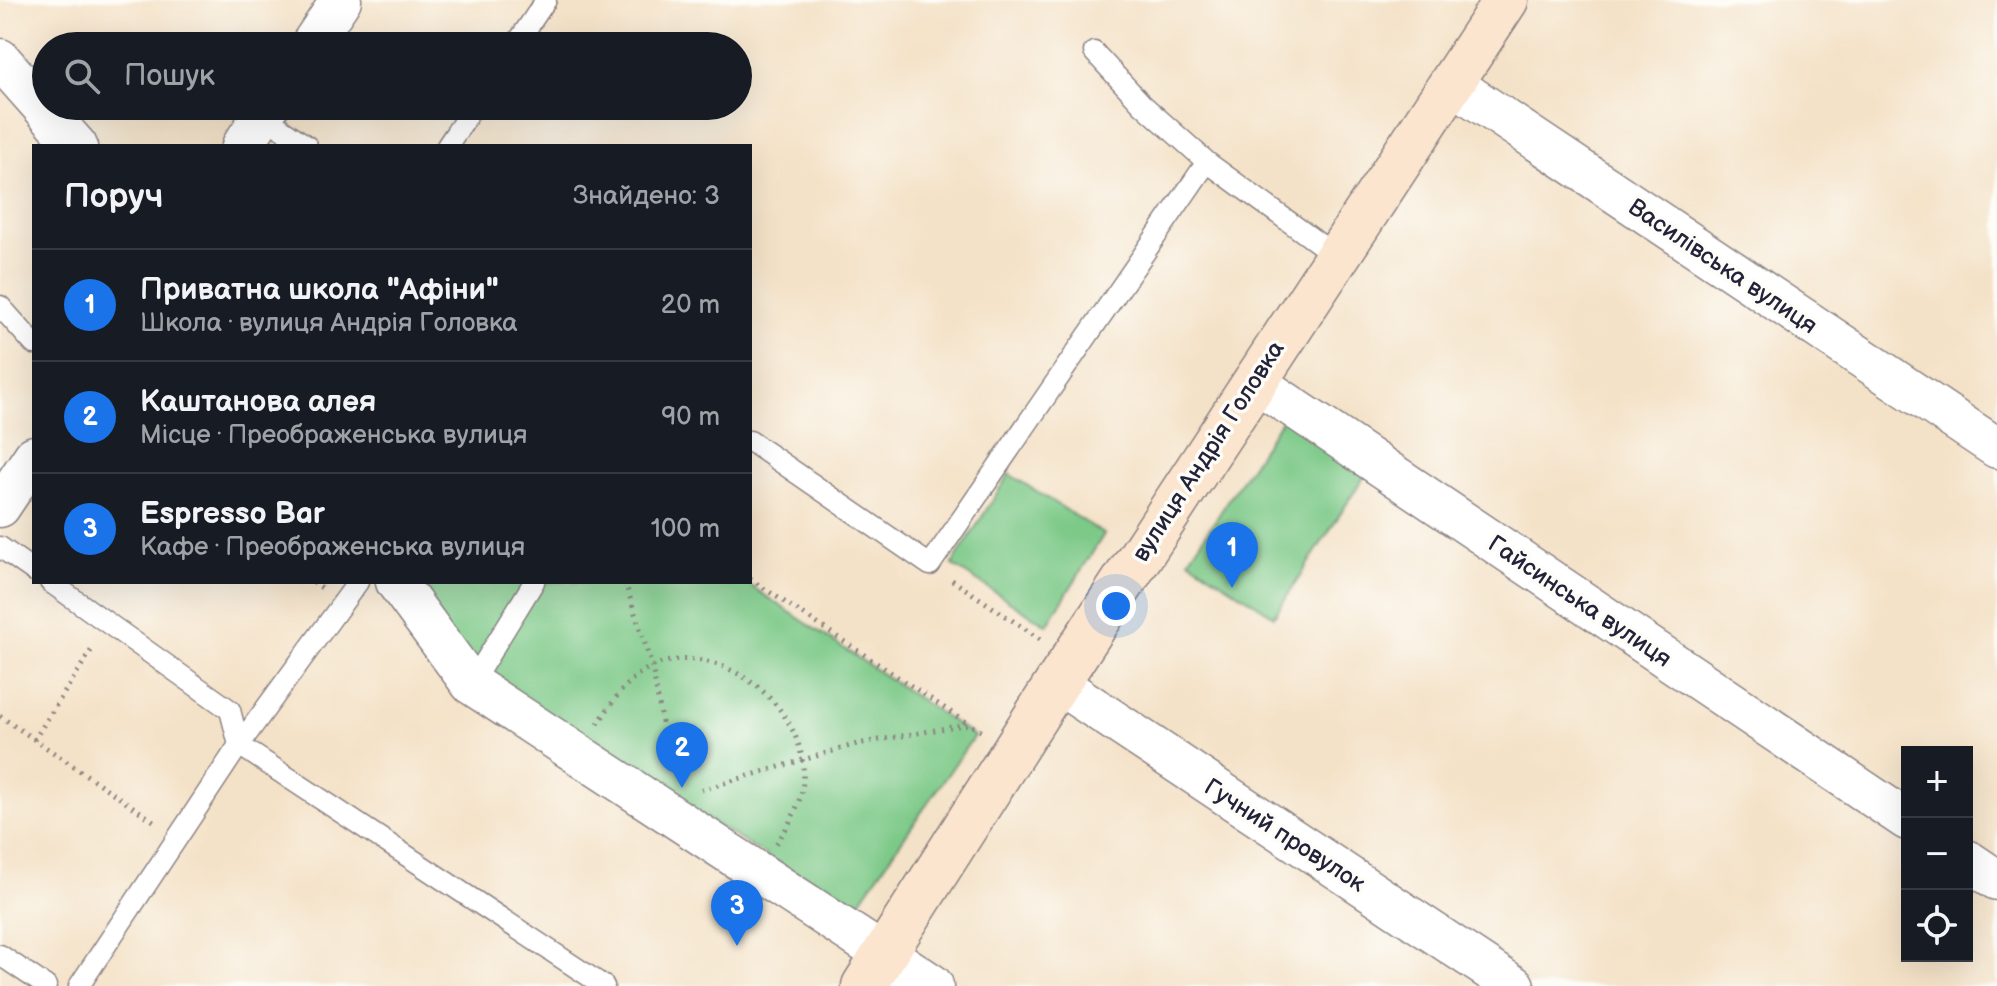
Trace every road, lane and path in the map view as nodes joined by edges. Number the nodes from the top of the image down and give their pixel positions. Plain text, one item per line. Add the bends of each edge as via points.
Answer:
1 (341, 0) edge
2 (546, 0) edge
3 (1506, 0) edge
4 (319, 32) edge
5 (524, 32) edge
6 (1094, 52) dead end
7 (0, 59) edge
8 (1451, 83) junction
9 (32, 95) edge
10 (54, 120) edge
11 (465, 120) edge
12 (258, 123) edge
13 (75, 144) edge
14 (303, 144) edge
15 (448, 144) edge
16 (1207, 162) junction
17 (1336, 256) junction
18 (0, 306) edge
19 (32, 342) edge
20 (1254, 381) junction
21 (752, 442) edge
22 (1997, 448) edge
23 (0, 547) edge
24 (930, 565) junction
25 (32, 570) edge
26 (752, 580) edge
27 (53, 584) edge
28 (357, 584) edge
29 (397, 584) edge
30 (533, 584) edge
31 (626, 584) edge
32 (109, 624) junction
33 (1054, 665) junction
34 (652, 666) junction
35 (471, 684) junction
36 (0, 716) edge
37 (601, 720) dead end
38 (968, 724) junction
39 (988, 736) dead end
40 (34, 740) junction
41 (239, 745) junction
42 (800, 758) junction
43 (673, 783) dead end
44 (689, 793) dead end
45 (1904, 818) edge
46 (178, 838) junction
47 (780, 838) dead end
48 (1973, 864) edge
49 (1997, 880) edge
50 (0, 955) edge
51 (875, 971) edge
52 (46, 986) edge
53 (79, 986) edge
54 (604, 986) edge
55 (931, 986) edge
56 (1514, 986) edge

1 - 4 street
2 - 5 lane
3 - 8 main road, вулиця Андрія Головка
6 - 16 lane
7 - 9 street
8 - 17 main road, вулиця Андрія Головка
8 - 22 street, Василівська вулиця
10 - 13 street
11 - 15 lane
12 - 14 lane
16 - 17 lane
16 - 24 lane
17 - 20 main road, вулиця Андрія Головка
18 - 19 lane
20 - 33 main road, вулиця Андрія Головка
20 - 45 street, Гайсинська вулиця
21 - 24 lane
23 - 25 lane
24 - 33 path
26 - 38 path
27 - 32 lane
28 - 41 lane
29 - 35 street
30 - 35 lane
31 - 34 path
32 - 40 path
32 - 41 lane via 230,710
33 - 51 main road, вулиця Андрія Головка
33 - 56 street, Гучний провулок
34 - 37 path via 624,688
34 - 42 path via 692,659 738,673 777,705
34 - 43 path
35 - 51 street
36 - 40 path
38 - 39 path
38 - 42 path
40 - 46 path
41 - 46 lane
41 - 54 lane
42 - 44 path
42 - 47 path via 801,793
46 - 53 lane
48 - 49 street
50 - 52 lane
51 - 55 street

